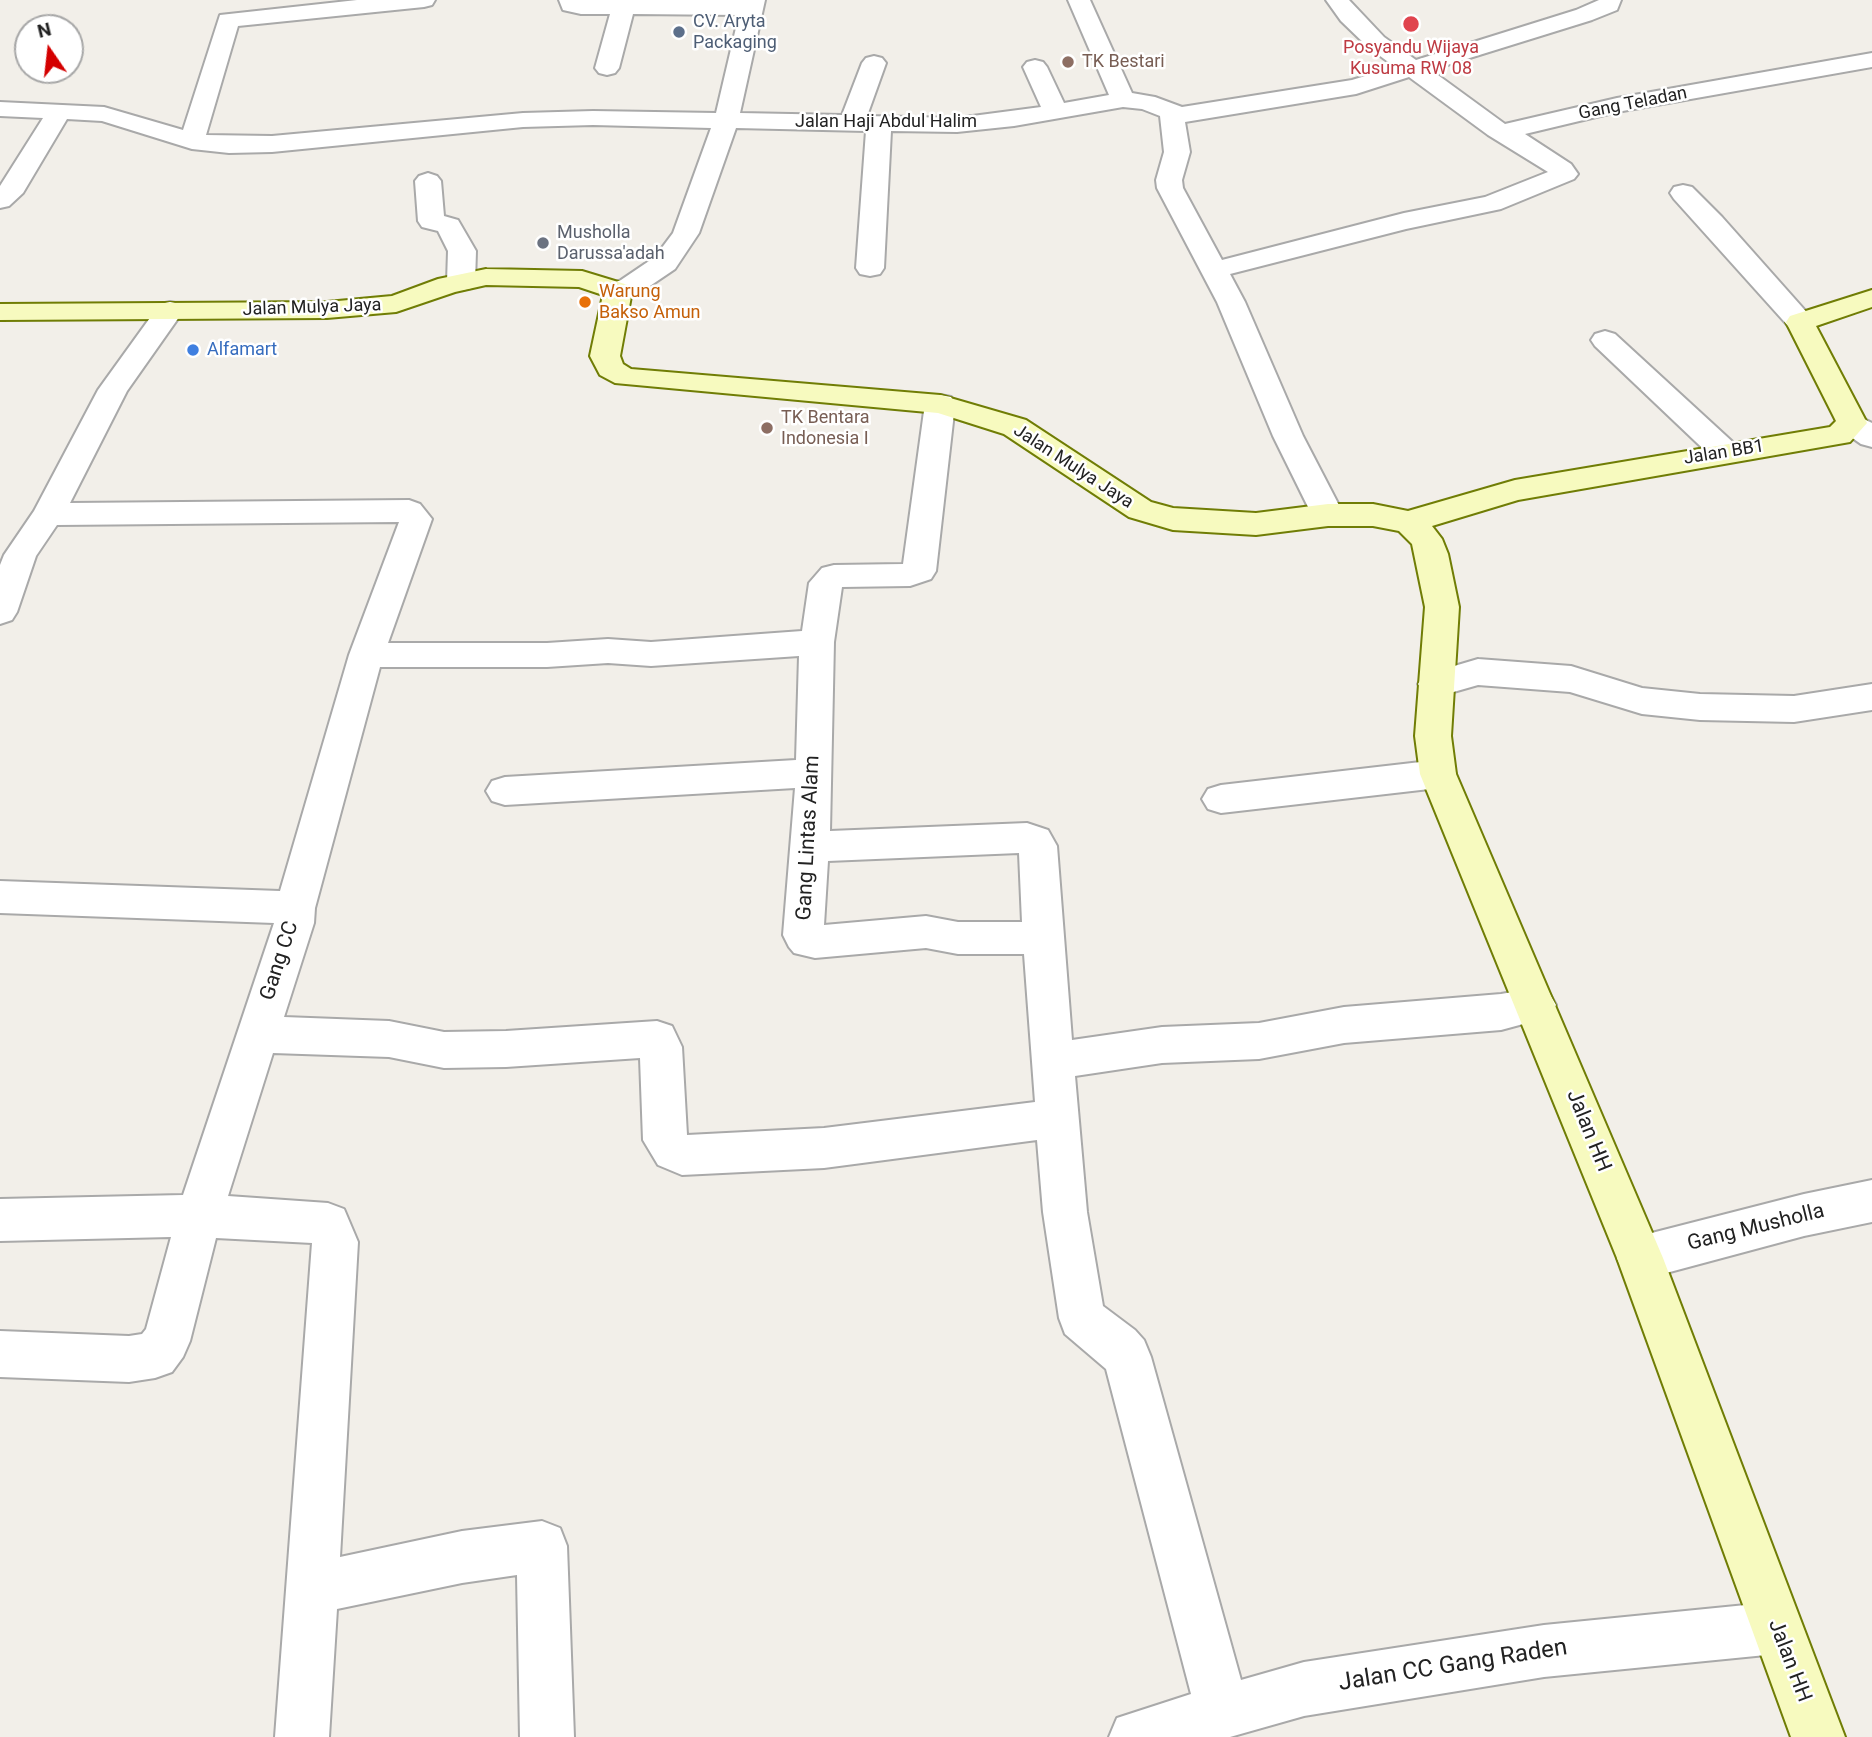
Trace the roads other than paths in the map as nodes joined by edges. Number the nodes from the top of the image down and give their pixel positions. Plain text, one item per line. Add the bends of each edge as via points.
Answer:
1 (424, 0) edge
2 (570, 0) edge
3 (1079, 0) edge
4 (1337, 0) edge
5 (1610, 0) edge
6 (328, 4) edge
7 (753, 4) edge
8 (623, 7) junction
9 (1872, 60) edge
10 (874, 63) dead end
11 (1035, 67) dead end
12 (607, 68) dead end
13 (1412, 69) junction
14 (1123, 100) junction
15 (0, 109) edge
16 (60, 111) junction
17 (1056, 112) junction
18 (1172, 114) junction
19 (726, 121) junction
20 (852, 121) junction
21 (880, 122) junction
22 (1504, 132) junction
23 (192, 141) junction
24 (428, 181) dead end
25 (1683, 192) dead end
26 (0, 200) edge
27 (870, 268) dead end
28 (1214, 270) junction
29 (461, 282) junction
30 (618, 291) junction
31 (1872, 298) edge
32 (170, 310) junction
33 (0, 313) edge
34 (1800, 321) junction
35 (1605, 340) dead end
36 (940, 404) junction
37 (1862, 430) edge
38 (1726, 453) junction
39 (48, 514) junction
40 (1328, 515) junction
41 (1409, 522) junction
42 (10, 556) edge
43 (0, 612) edge
44 (817, 642) junction
45 (366, 655) junction
46 (1436, 684) junction
47 (1872, 697) edge
48 (813, 773) junction
49 (1438, 774) junction
50 (505, 791) dead end
51 (1221, 799) dead end
52 (810, 848) junction
53 (0, 897) edge
54 (295, 908) junction
55 (1043, 938) junction
56 (1535, 1005) junction
57 (256, 1034) junction
58 (1052, 1061) junction
59 (1059, 1118) junction
60 (1872, 1201) edge
61 (199, 1216) junction
62 (0, 1220) edge
63 (1640, 1258) junction
64 (0, 1354) edge
65 (313, 1588) junction
66 (1776, 1628) junction
67 (1223, 1712) junction
68 (302, 1737) edge
69 (547, 1737) edge
70 (1136, 1737) edge
71 (1818, 1737) edge

1 - 6 street
2 - 8 street via 571,5 581,7
3 - 14 street
4 - 13 street via 1376,42
5 - 13 street, Jalan Haji Abdul Halim via 1604,8 1584,15
6 - 23 street via 228,20
7 - 8 street
7 - 19 street
8 - 12 street
9 - 22 street, Gang Teladan via 1618,105
10 - 20 street
11 - 17 street
13 - 18 street, Jalan Haji Abdul Halim via 1356,87
13 - 22 street
14 - 17 street, Jalan Haji Abdul Halim
14 - 18 street, Jalan Haji Abdul Halim via 1146,102
15 - 16 street, Jalan Haji Abdul Halim
16 - 23 street, Jalan Haji Abdul Halim via 123,118
16 - 26 street via 14,187
17 - 21 street, Jalan Haji Abdul Halim via 957,125
18 - 28 street via 1177,152 1170,188
19 - 20 street, Jalan Haji Abdul Halim
19 - 23 street, Jalan Haji Abdul Halim via 523,120 272,144
19 - 30 street via 686,233 665,262
20 - 21 street, Jalan Haji Abdul Halim
21 - 27 street
22 - 28 street via 1565,174 1492,203
24 - 29 street via 431,221 449,226 462,251
25 - 34 street
28 - 40 street
29 - 30 street, Jalan Mulya Jaya via 486,277 551,277 582,279
29 - 32 street, Jalan Mulya Jaya via 396,304 376,306
30 - 36 street, Jalan Mulya Jaya via 605,356 610,369 625,377
31 - 34 street
32 - 33 street, Jalan Mulya Jaya
32 - 39 street via 113,390
34 - 37 street, Jalan BB1
35 - 38 street
36 - 40 street, Jalan Mulya Jaya via 1015,428 1140,510 1173,520 1256,524
36 - 44 street, Gang Lintas Alam via 919,571 827,579
37 - 38 street, Jalan BB1
38 - 41 street, Jalan BB1 via 1515,490
39 - 42 street
39 - 45 street via 409,511 416,519 414,528
40 - 41 street, Jalan Mulya Jaya via 1373,515
41 - 46 street, Jalan HH via 1426,539 1438,578 1442,607
42 - 43 street
44 - 45 street via 652,654
44 - 48 street, Gang Lintas Alam
45 - 54 street
46 - 47 street via 1478,672 1571,679 1642,701 1700,707 1794,709
46 - 49 street, Jalan HH via 1433,736
48 - 50 street
48 - 52 street, Gang Lintas Alam
49 - 51 street
49 - 56 street, Jalan HH
52 - 55 street via 1035,841
52 - 55 street, Gang Lintas Alam via 803,936 808,941 926,932 958,938
53 - 54 street, Gang CC
54 - 57 street, Gang CC via 295,923
55 - 58 street
56 - 58 street via 1344,1025 1259,1041 1163,1045
56 - 63 street, Jalan HH
57 - 59 street via 389,1039 444,1050 657,1038 665,1140 673,1152 682,1155 824,1148
57 - 61 street, Gang CC
58 - 59 street
59 - 67 street via 1065,1212 1082,1318 1127,1357
60 - 63 street, Gang Musholla
61 - 62 street
61 - 64 street, Gang CC via 166,1340 155,1355 129,1359
61 - 65 street via 328,1224 335,1242
63 - 66 street, Jalan HH
65 - 68 street
65 - 69 street via 462,1557 542,1546
66 - 67 street, Jalan CC Gang Raden via 1544,1651 1304,1689
66 - 71 street, Jalan HH
67 - 70 street, Jalan CC Gang Raden

